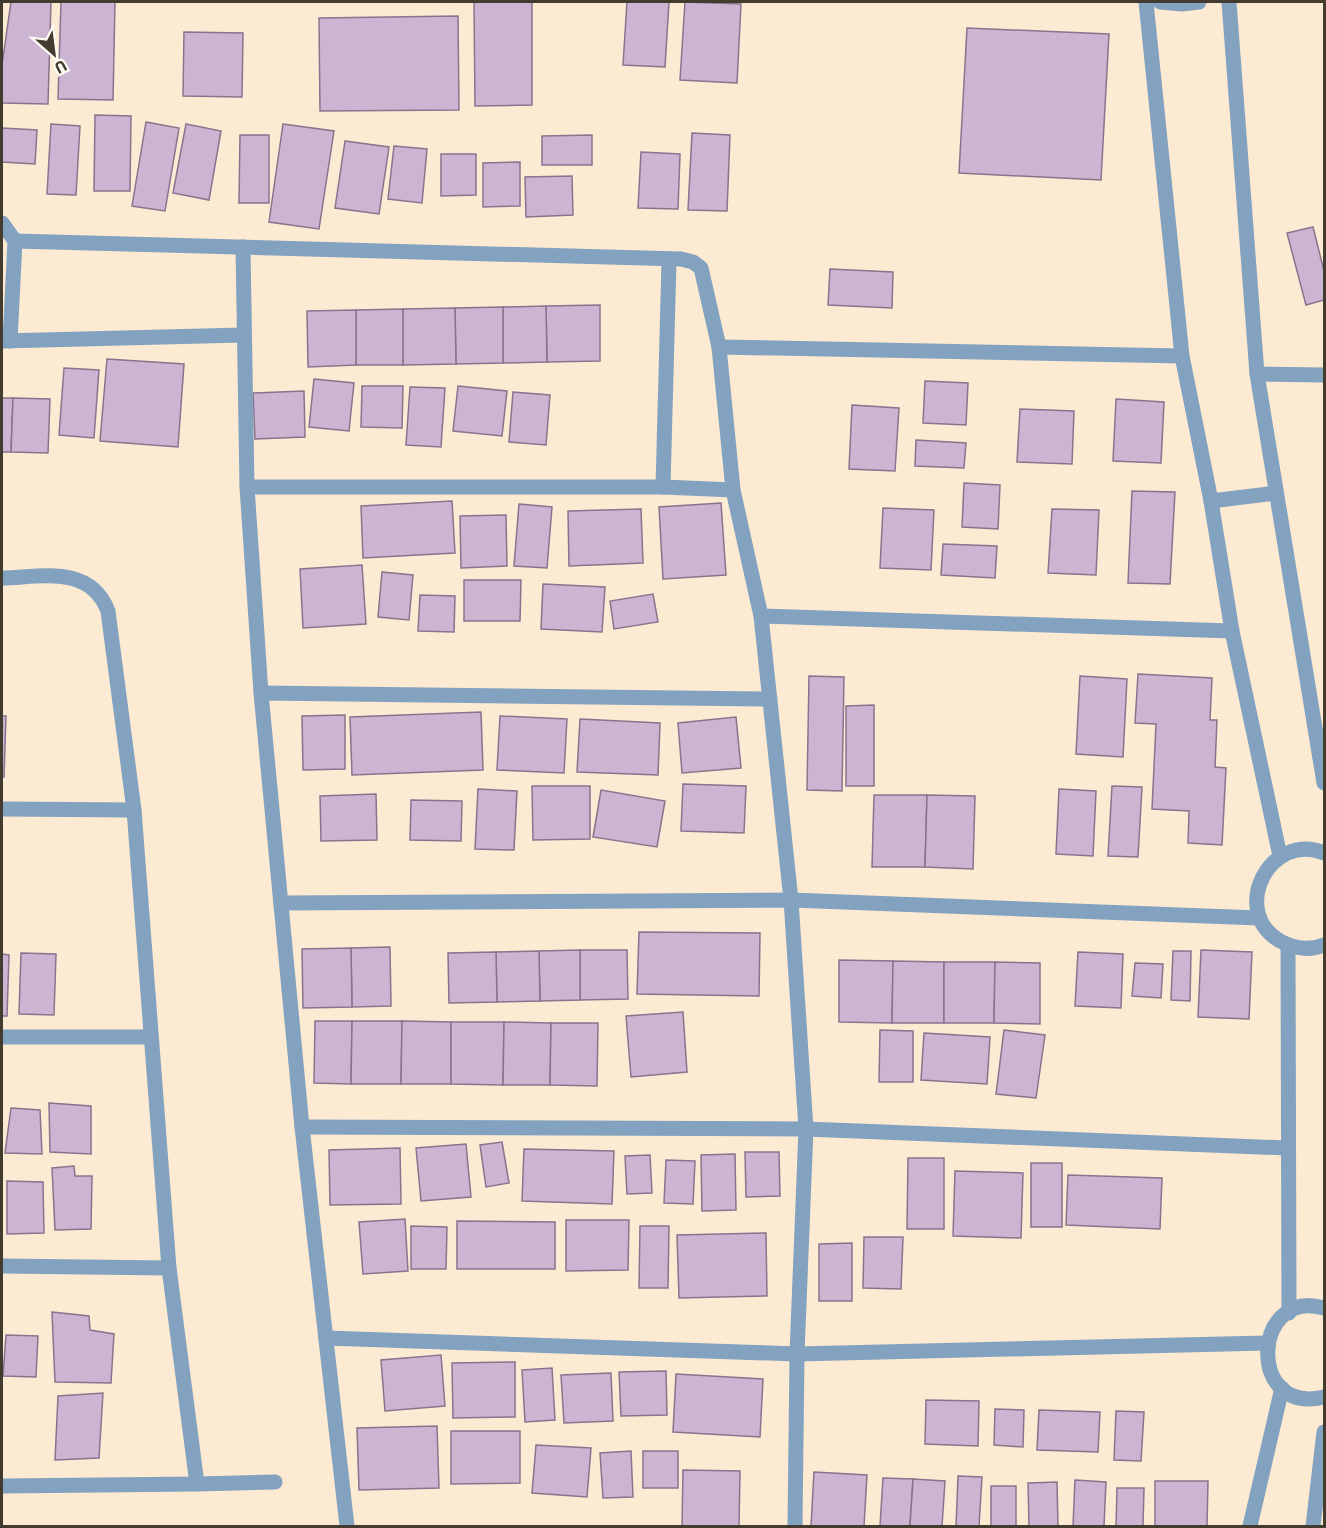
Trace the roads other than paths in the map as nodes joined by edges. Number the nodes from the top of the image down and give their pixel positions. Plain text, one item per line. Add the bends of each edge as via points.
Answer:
1 (1146, 2) edge
2 (1160, 2) edge
3 (1199, 2) edge
4 (1229, 2) edge
5 (2, 223) edge
6 (15, 241) junction
7 (243, 247) junction
8 (669, 261) junction
9 (243, 335) junction
10 (6, 341) edge
11 (719, 347) junction
12 (1182, 356) junction
13 (1257, 374) junction
14 (1324, 375) edge
15 (247, 487) junction
16 (663, 487) junction
17 (733, 490) junction
18 (1276, 493) junction
19 (1211, 501) junction
20 (2, 578) edge
21 (761, 616) junction
22 (1232, 631) junction
23 (261, 693) junction
24 (771, 699) junction
25 (1324, 783) edge
26 (2, 809) edge
27 (134, 810) junction
28 (1324, 853) edge
29 (1280, 856) junction
30 (792, 900) junction
31 (281, 903) junction
32 (1260, 918) junction
33 (1288, 945) junction
34 (1324, 945) edge
35 (2, 1037) edge
36 (150, 1037) junction
37 (302, 1127) junction
38 (806, 1130) junction
39 (1287, 1148) junction
40 (2, 1266) edge
41 (169, 1268) junction
42 (1324, 1308) edge
43 (1289, 1313) junction
44 (326, 1338) junction
45 (1267, 1343) junction
46 (797, 1354) junction
47 (1282, 1388) junction
48 (1324, 1397) edge
49 (1324, 1432) edge
50 (276, 1482) dead end
51 (197, 1484) junction
52 (2, 1486) edge
53 (347, 1527) edge
54 (795, 1527) edge
55 (1250, 1527) edge
56 (1313, 1527) edge

1 - 12 street
2 - 3 street
4 - 13 street
5 - 6 street
6 - 7 street
6 - 10 street
7 - 8 street
7 - 9 street
8 - 11 street via 687,260 701,268
8 - 16 street
9 - 10 street
9 - 15 street
11 - 12 street
11 - 17 street
12 - 19 street
13 - 14 street
13 - 18 street
15 - 16 street
15 - 23 street
16 - 17 street
17 - 21 street
18 - 19 street
18 - 25 street
19 - 22 street
20 - 27 street via 78,578 102,595 108,611
21 - 22 street
21 - 24 street
22 - 29 street
23 - 24 street
23 - 31 street
24 - 30 street
26 - 27 street
27 - 36 street
28 - 29 street via 1304,849
29 - 32 street via 1267,868 1257,887
30 - 31 street
30 - 32 street
30 - 38 street
31 - 37 street
32 - 33 street via 1275,938
33 - 34 street via 1310,949
33 - 39 street
35 - 36 street
36 - 41 street
37 - 38 street
37 - 44 street
38 - 39 street
38 - 46 street
39 - 43 street
40 - 41 street
41 - 51 street
42 - 43 street via 1304,1307
43 - 45 street via 1279,1321
44 - 46 street
44 - 53 street
45 - 46 street
45 - 47 street via 1268,1368
46 - 54 street
47 - 48 street via 1304,1398
47 - 55 street
49 - 56 street
50 - 51 street
51 - 52 street

